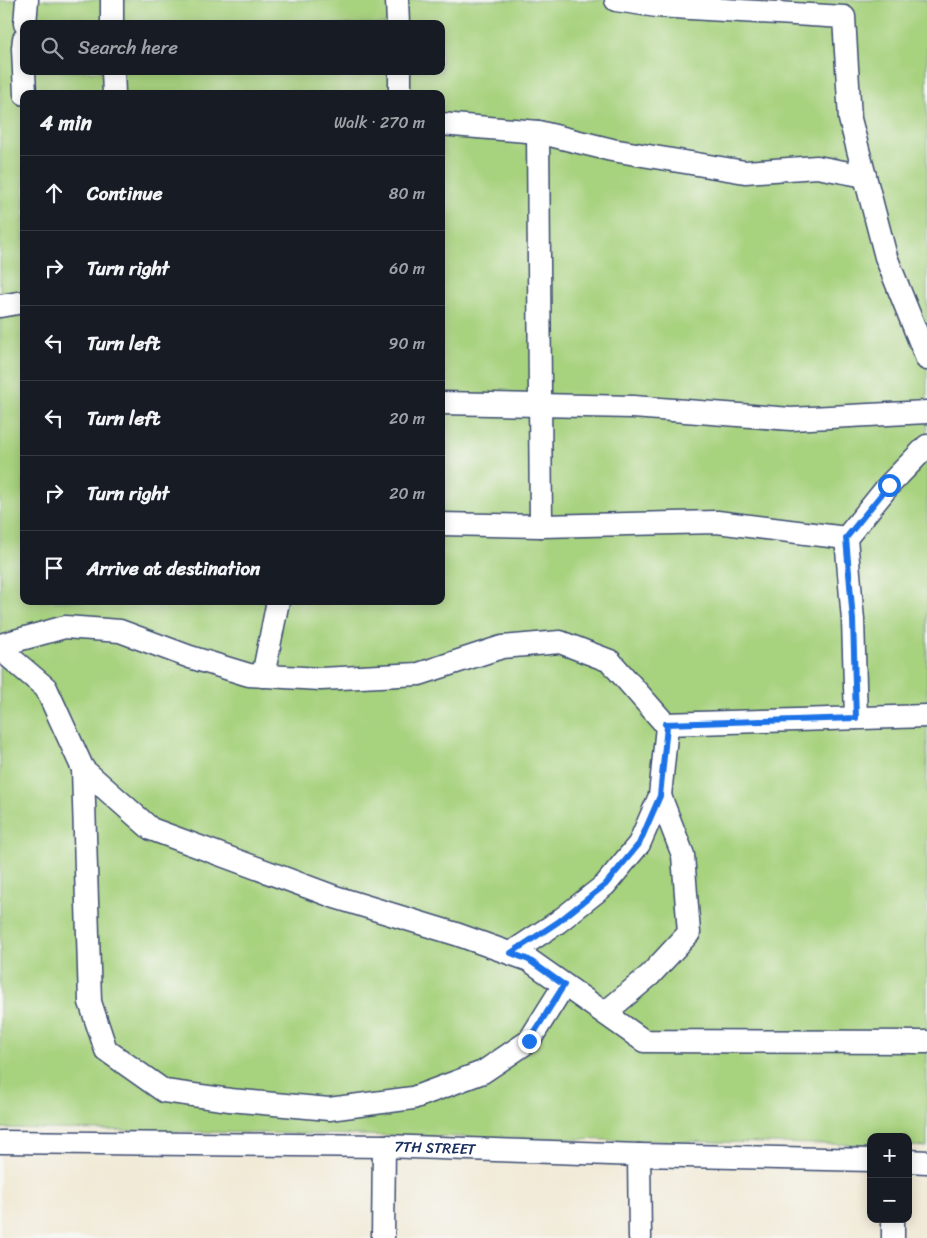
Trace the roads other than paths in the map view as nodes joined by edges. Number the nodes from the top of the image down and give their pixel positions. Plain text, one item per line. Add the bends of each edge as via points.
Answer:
1 (27, 0) edge
2 (112, 0) edge
3 (398, 0) edge
4 (616, 0) edge
5 (25, 20) edge
6 (112, 20) edge
7 (398, 20) edge
8 (24, 75) edge
9 (113, 75) edge
10 (400, 75) edge
11 (24, 90) edge
12 (114, 90) edge
13 (400, 90) edge
14 (445, 124) edge
15 (538, 132) junction
16 (865, 176) junction
17 (20, 303) edge
18 (0, 306) edge
19 (927, 359) edge
20 (445, 403) edge
21 (540, 405) junction
22 (927, 412) edge
23 (927, 446) edge
24 (445, 524) edge
25 (541, 526) junction
26 (846, 538) junction
27 (277, 605) edge
28 (0, 645) edge
29 (0, 649) edge
30 (263, 676) junction
31 (927, 716) edge
32 (856, 718) junction
33 (665, 724) junction
34 (83, 769) junction
35 (660, 796) junction
36 (511, 953) junction
37 (564, 985) junction
38 (604, 1013) junction
39 (927, 1042) edge
40 (0, 1142) edge
41 (384, 1146) junction
42 (639, 1155) junction
43 (867, 1160) edge
44 (912, 1161) edge
45 (927, 1162) edge
46 (893, 1223) edge
47 (383, 1238) edge
48 (640, 1238) edge
49 (893, 1238) edge

1 - 5 street
2 - 6 street
3 - 7 street
4 - 16 street via 657,6 844,17 850,119
8 - 11 street
9 - 12 street
10 - 13 street
14 - 15 street
15 - 16 street via 612,150 745,172 817,167
15 - 21 street
16 - 19 street via 886,258
17 - 18 street
20 - 21 street
21 - 22 street via 633,407 791,419
21 - 25 street
23 - 26 street via 889,485
24 - 25 street
25 - 26 street via 717,522
26 - 32 street
27 - 30 street
28 - 30 street via 64,627 120,631 190,658
29 - 34 street via 46,688
30 - 33 street via 321,679 419,674 502,646 560,642 610,661
31 - 32 street
32 - 33 street
33 - 35 street
34 - 36 street via 151,829 335,897
34 - 37 street via 90,1002 106,1050 164,1092 329,1109 413,1098 483,1072 529,1041
35 - 36 street via 639,844 605,885
35 - 38 street via 684,855 689,933 650,975
36 - 37 street via 529,960
37 - 38 street
38 - 39 street via 644,1041
40 - 41 street, 7TH STREET
41 - 42 street, 7TH STREET
41 - 47 street
42 - 43 street, 7TH STREET
42 - 48 street
44 - 45 street
46 - 49 street

